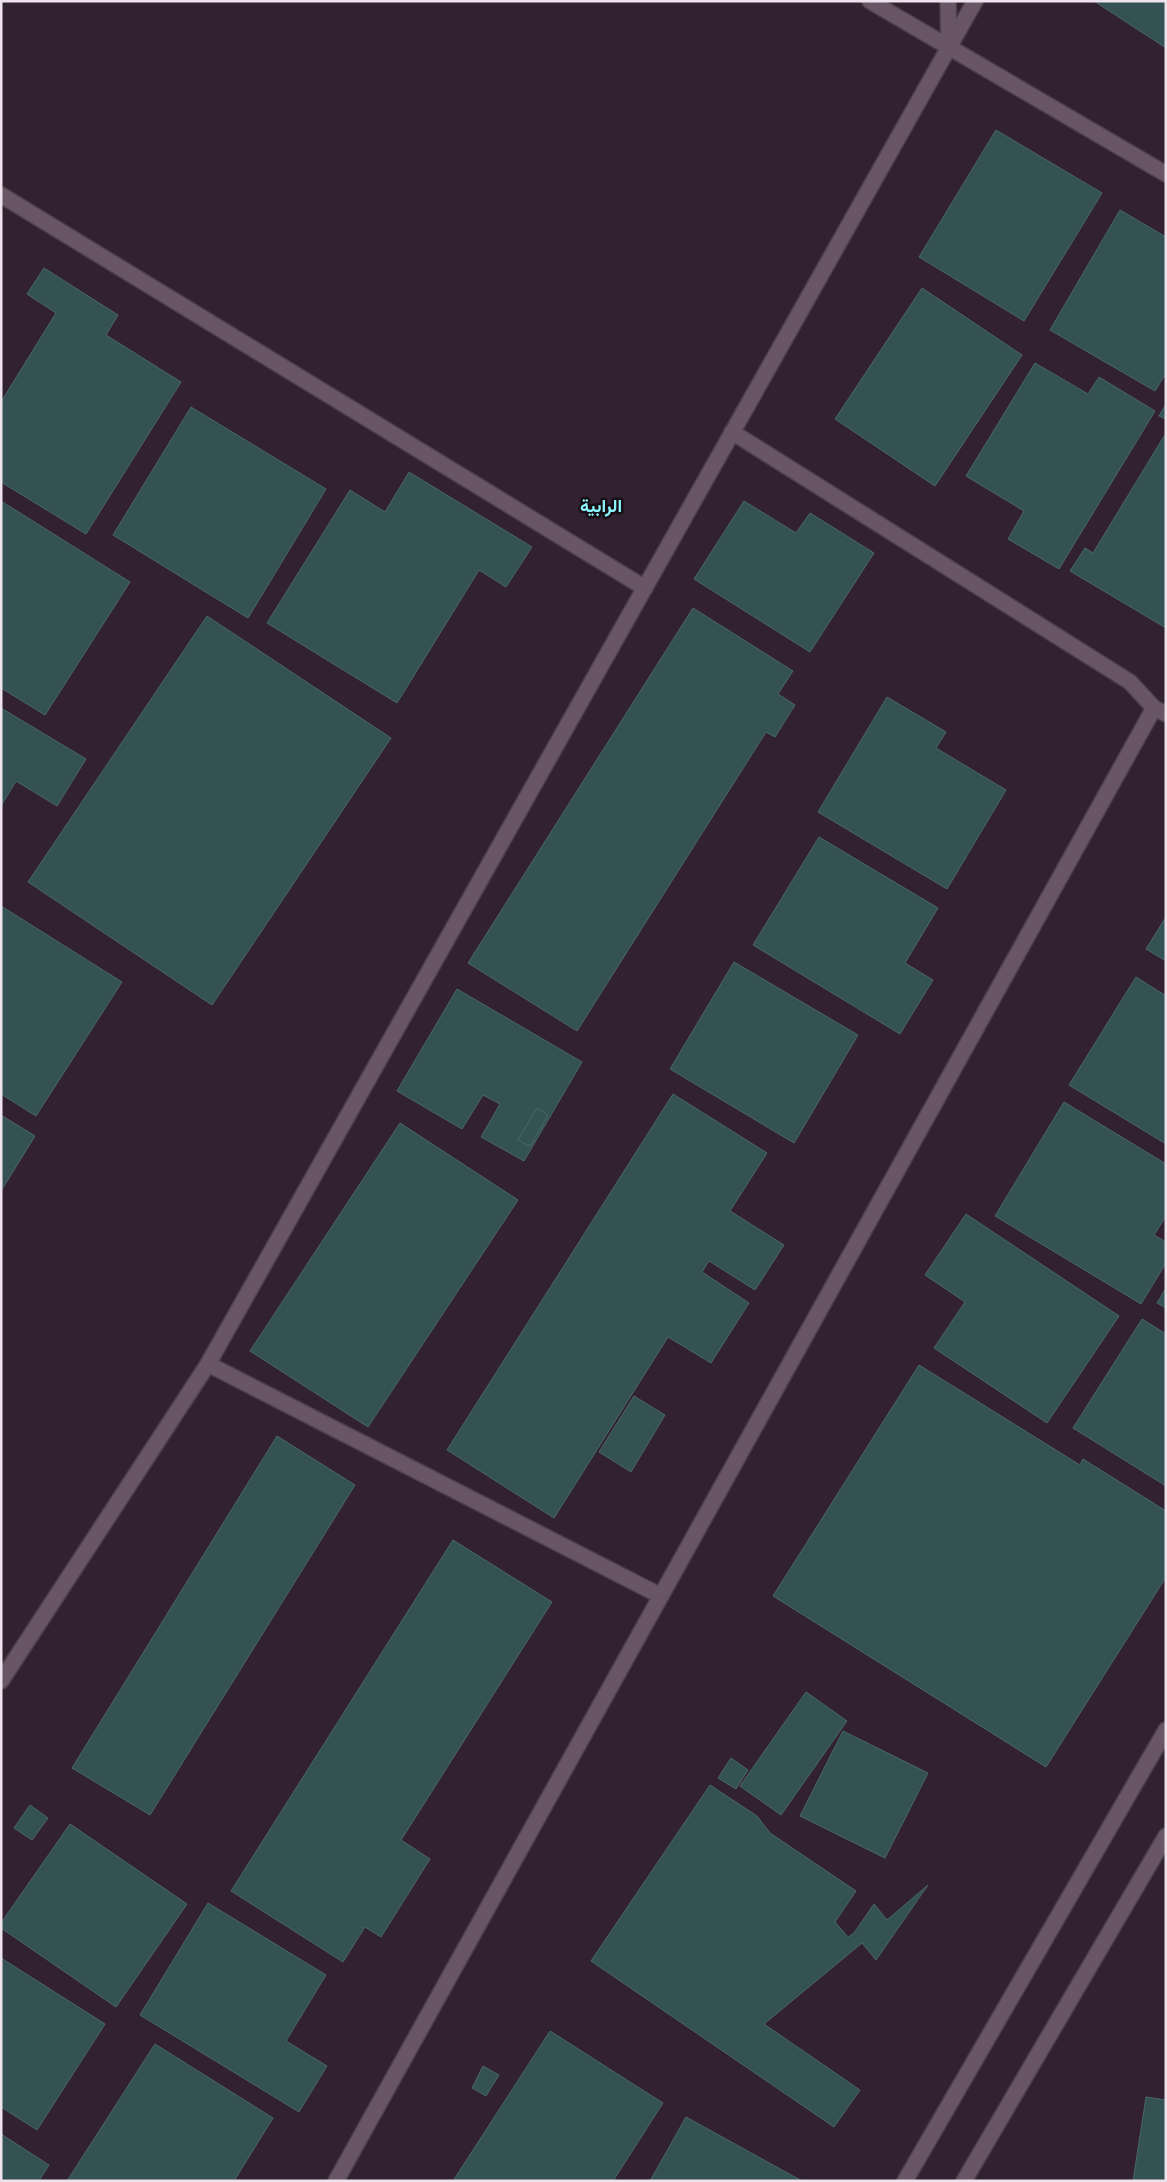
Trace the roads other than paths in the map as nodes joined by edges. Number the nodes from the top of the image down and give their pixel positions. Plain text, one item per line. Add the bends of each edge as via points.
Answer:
1 (870, 1) edge
2 (948, 1) edge
3 (975, 1) edge
4 (949, 47) junction
5 (1166, 174) edge
6 (1, 195) edge
7 (732, 432) junction
8 (645, 588) junction
9 (1160, 711) edge
10 (208, 1364) junction
11 (661, 1596) junction
12 (1, 1681) edge
13 (1166, 1730) edge
14 (1166, 1836) edge
15 (336, 2181) edge
16 (905, 2181) edge
17 (964, 2181) edge

1 - 4 street
2 - 4 street
3 - 4 street
4 - 5 street
4 - 7 street
6 - 8 street
7 - 8 street
7 - 9 street via 1130,682
8 - 10 street
9 - 11 street
10 - 11 street
10 - 12 street
11 - 15 street
13 - 16 street
14 - 17 street

